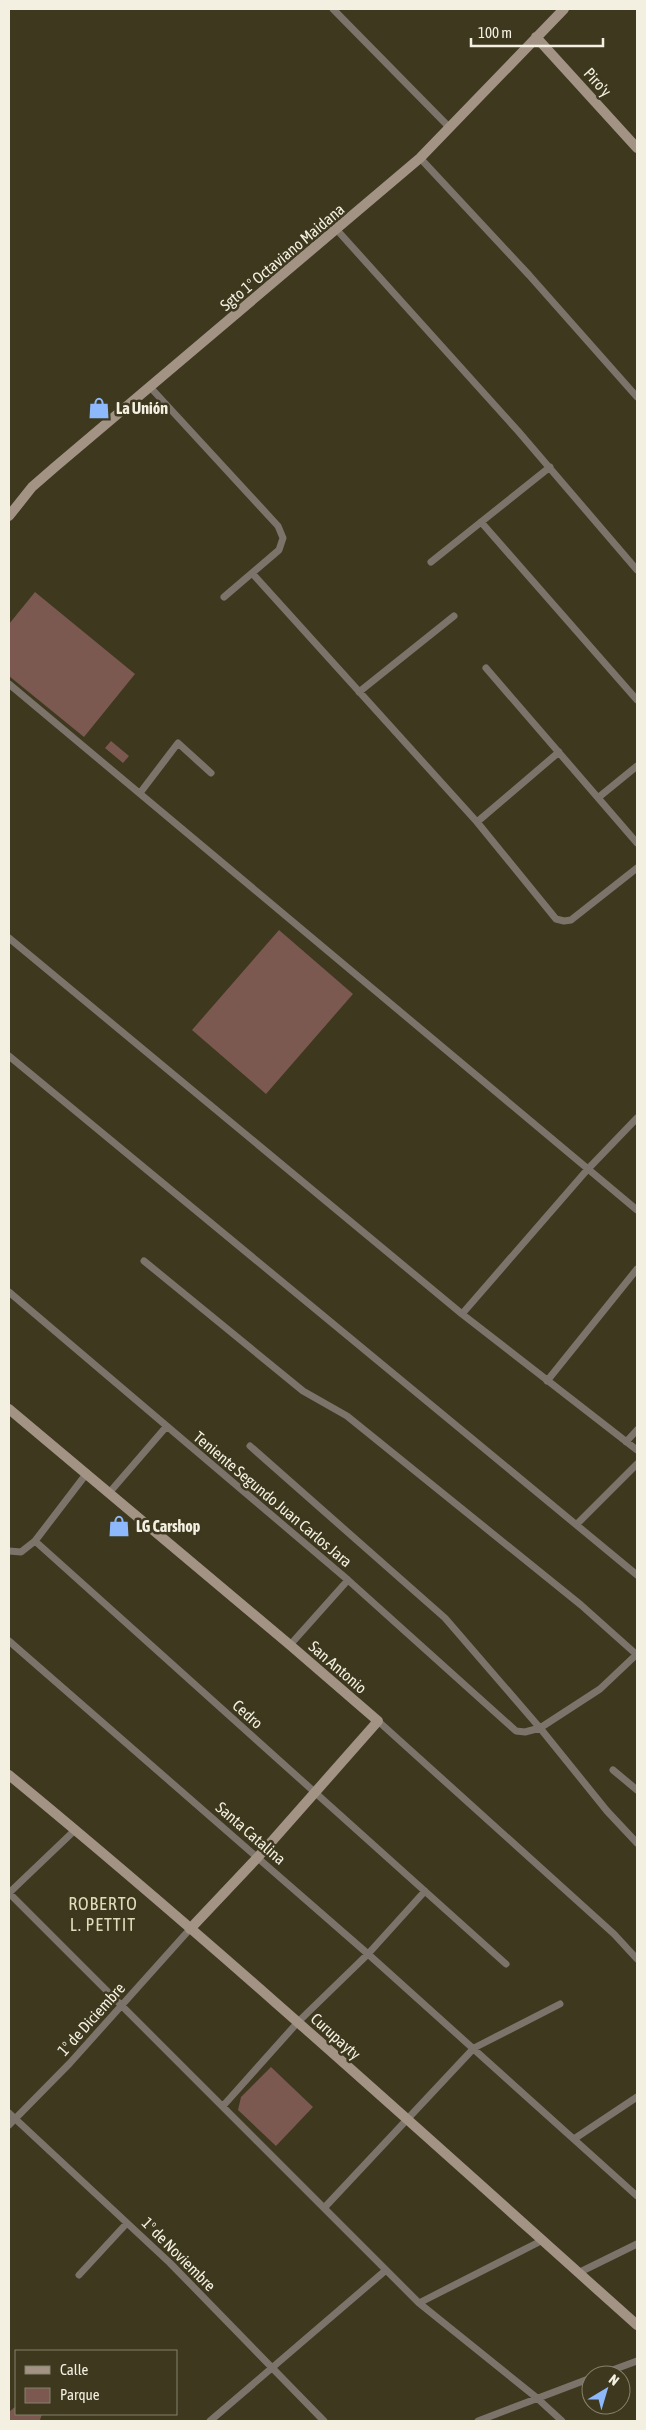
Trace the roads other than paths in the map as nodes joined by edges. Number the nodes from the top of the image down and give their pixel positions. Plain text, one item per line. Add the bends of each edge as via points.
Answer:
1 (333, 9) edge
2 (564, 9) edge
3 (536, 37) junction
4 (450, 128) junction
5 (637, 148) edge
6 (420, 158) junction
7 (337, 230) junction
8 (150, 387) junction
9 (637, 397) edge
10 (550, 467) junction
11 (9, 516) edge
12 (481, 522) junction
13 (431, 562) dead end
14 (637, 570) edge
15 (252, 573) junction
16 (224, 597) dead end
17 (454, 616) dead end
18 (486, 668) dead end
19 (9, 684) edge
20 (360, 692) junction
21 (637, 700) edge
22 (559, 752) junction
23 (637, 766) edge
24 (211, 773) dead end
25 (140, 793) junction
26 (598, 797) junction
27 (477, 822) junction
28 (637, 843) edge
29 (637, 868) edge
30 (9, 938) edge
31 (9, 1056) edge
32 (637, 1118) edge
33 (586, 1170) junction
34 (637, 1210) edge
35 (144, 1261) dead end
36 (637, 1269) edge
37 (9, 1292) edge
38 (462, 1314) junction
39 (546, 1381) junction
40 (9, 1409) edge
41 (166, 1427) junction
42 (637, 1430) edge
43 (626, 1442) junction
44 (250, 1446) dead end
45 (637, 1450) edge
46 (637, 1464) edge
47 (87, 1473) junction
48 (109, 1493) junction
49 (577, 1524) junction
50 (35, 1541) junction
51 (9, 1552) edge
52 (637, 1575) edge
53 (348, 1580) junction
54 (9, 1641) edge
55 (290, 1645) junction
56 (637, 1654) edge
57 (378, 1721) junction
58 (540, 1728) junction
59 (613, 1770) dead end
60 (9, 1775) edge
61 (637, 1790) edge
62 (316, 1793) junction
63 (75, 1830) junction
64 (637, 1843) edge
65 (258, 1857) junction
66 (426, 1891) junction
67 (9, 1893) edge
68 (190, 1929) junction
69 (368, 1954) junction
70 (637, 1959) edge
71 (506, 1964) dead end
72 (560, 2004) dead end
73 (121, 2006) junction
74 (298, 2022) junction
75 (474, 2048) junction
76 (637, 2097) edge
77 (223, 2106) junction
78 (9, 2113) edge
79 (15, 2119) junction
80 (406, 2120) junction
81 (9, 2125) edge
82 (574, 2139) junction
83 (637, 2196) edge
84 (325, 2207) junction
85 (127, 2223) junction
86 (541, 2241) junction
87 (637, 2244) edge
88 (386, 2270) junction
89 (578, 2273) junction
90 (79, 2274) dead end
91 (419, 2303) junction
92 (637, 2325) edge
93 (272, 2368) junction
94 (581, 2382) edge
95 (537, 2398) junction
96 (210, 2421) edge
97 (324, 2421) edge
98 (479, 2421) edge
99 (562, 2421) edge

1 - 4 street
2 - 3 street, Sgto 1° Octaviano Maidana
3 - 4 street, Sgto 1° Octaviano Maidana
3 - 5 street, Piro'y
4 - 6 street, Sgto 1° Octaviano Maidana
6 - 7 street, Sgto 1° Octaviano Maidana
6 - 9 street
7 - 8 street, Sgto 1° Octaviano Maidana
7 - 10 street
8 - 11 street, Sgto 1° Octaviano Maidana via 32,487
8 - 15 street via 278,526 283,538 279,550
10 - 12 street
10 - 14 street
12 - 13 street
12 - 21 street
15 - 16 street
15 - 20 street
17 - 20 street
18 - 22 street
19 - 25 street
20 - 27 street
22 - 26 street
22 - 27 street
23 - 26 street
24 - 25 street via 178,743
25 - 33 street
26 - 28 street
27 - 29 street via 556,919 571,920
30 - 38 street
31 - 49 street
32 - 33 street
33 - 34 street
33 - 38 street
35 - 56 street via 303,1391 347,1416
36 - 39 street
37 - 41 street, Teniente Segundo Juan Carlos Jara
38 - 39 street
39 - 43 street
40 - 47 street, San Antonio
41 - 48 street
41 - 53 street, Teniente Segundo Juan Carlos Jara
42 - 43 street
43 - 45 street
44 - 58 street via 445,1618
46 - 49 street
47 - 48 street, San Antonio
47 - 50 street
48 - 55 street, San Antonio
49 - 52 street
50 - 51 street via 21,1552
50 - 62 street, Cedro
53 - 55 street
53 - 58 street, Teniente Segundo Juan Carlos Jara via 516,1731
54 - 65 street, Santa Catalina
55 - 57 street, San Antonio
56 - 58 street via 600,1689
57 - 62 street
57 - 70 street, San Antonio via 614,1934
58 - 64 street
59 - 61 street
60 - 63 street, Curupayty
62 - 65 street
62 - 66 street, Cedro
63 - 67 street
63 - 68 street, Curupayty
65 - 68 street
65 - 69 street, Santa Catalina
66 - 69 street
66 - 71 street, Cedro
67 - 73 street
68 - 73 street, 1º de Diciembre
68 - 74 street, Curupayty
69 - 74 street
69 - 75 street, Santa Catalina
72 - 75 street
73 - 77 street
73 - 79 street, 1º de Diciembre
74 - 77 street
74 - 80 street, Curupayty
75 - 80 street
75 - 82 street, Santa Catalina
76 - 82 street
77 - 84 street
78 - 79 street, 1º de Noviembre
79 - 81 street, 1º de Diciembre
79 - 85 street, 1º de Noviembre
80 - 84 street
80 - 86 street, Curupayty
82 - 83 street, Santa Catalina
84 - 88 street
85 - 90 street
85 - 93 street, 1º de Noviembre
86 - 89 street, Curupayty
86 - 91 street
87 - 89 street
88 - 91 street
88 - 93 street
89 - 92 street, Curupayty
91 - 95 street
93 - 96 street
93 - 97 street, 1º de Noviembre
94 - 95 street
95 - 98 street
95 - 99 street

